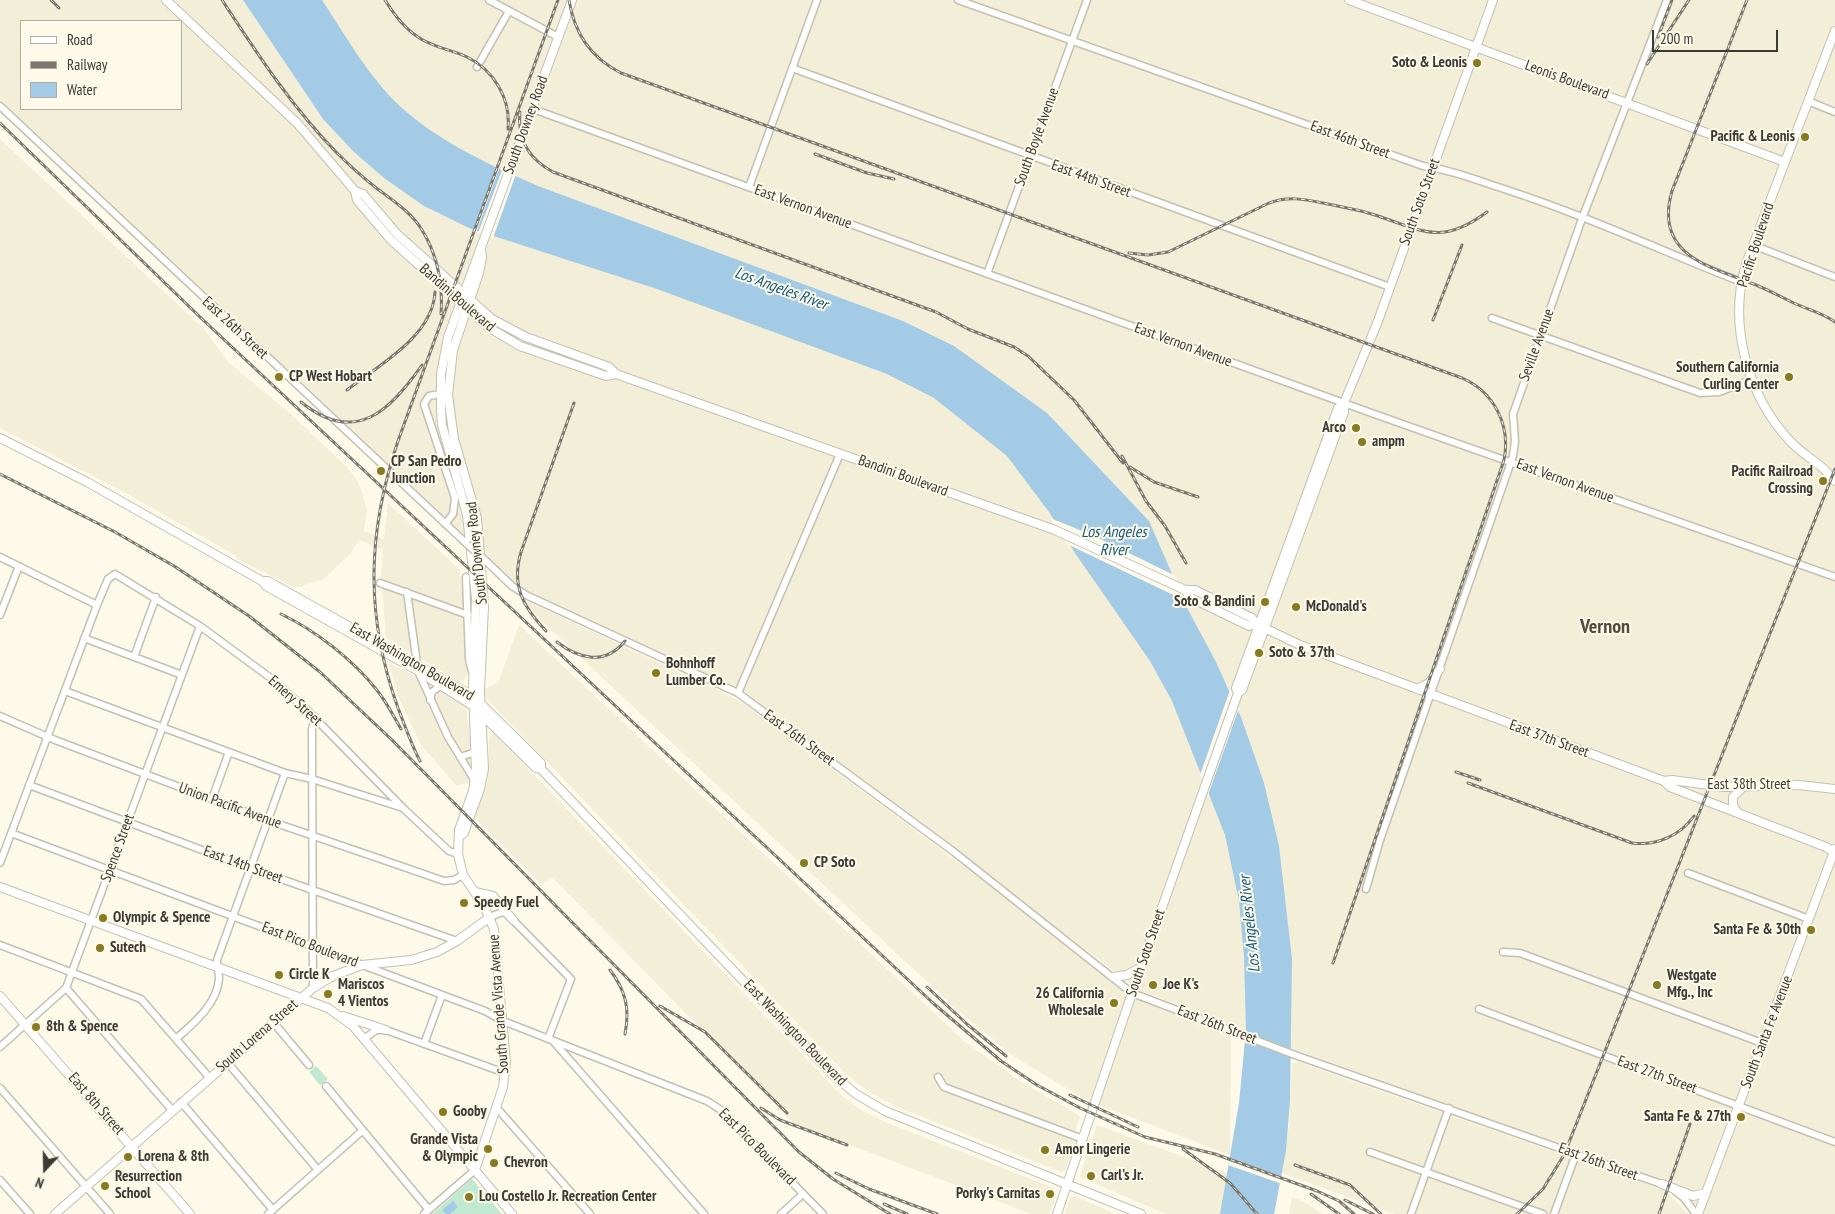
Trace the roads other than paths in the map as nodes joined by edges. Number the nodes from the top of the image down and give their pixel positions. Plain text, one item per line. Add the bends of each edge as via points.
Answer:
1 (166, 0) edge
2 (489, 0) edge
3 (572, 0) edge
4 (817, 0) edge
5 (958, 0) edge
6 (1087, 0) edge
7 (1349, 0) edge
8 (1493, 0) edge
9 (1667, 0) edge
10 (509, 11) junction
11 (1835, 31) edge
12 (558, 37) junction
13 (1072, 40) junction
14 (1476, 46) junction
15 (476, 67) dead end
16 (792, 68) junction
17 (1808, 101) junction
18 (1628, 102) junction
19 (0, 106) edge
20 (533, 109) junction
21 (1835, 112) edge
22 (1030, 156) junction
23 (1785, 162) junction
24 (1432, 167) junction
25 (749, 188) junction
26 (355, 191) junction
27 (1583, 216) junction
28 (1753, 245) junction
29 (481, 251) junction
30 (987, 274) junction
31 (470, 277) junction
32 (1835, 277) edge
33 (1741, 282) junction
34 (454, 286) junction
35 (1390, 286) junction
36 (467, 297) junction
37 (460, 303) junction
38 (467, 309) junction
39 (1492, 318) dead end
40 (1541, 336) junction
41 (616, 374) junction
42 (1752, 380) junction
43 (440, 394) junction
44 (1344, 403) junction
45 (0, 438) edge
46 (840, 454) junction
47 (1511, 462) junction
48 (1835, 470) edge
49 (1826, 471) junction
50 (1835, 481) edge
51 (454, 512) junction
52 (435, 515) junction
53 (445, 524) junction
54 (0, 557) edge
55 (19, 566) junction
56 (466, 577) dead end
57 (1835, 577) edge
58 (380, 583) dead end
59 (407, 592) junction
60 (156, 597) junction
61 (97, 605) junction
62 (0, 614) edge
63 (468, 614) junction
64 (200, 626) junction
65 (1260, 627) junction
66 (84, 638) junction
67 (134, 657) junction
68 (417, 668) junction
69 (1440, 669) junction
70 (182, 675) junction
71 (473, 676) junction
72 (455, 684) junction
73 (441, 685) junction
74 (1416, 689) junction
75 (65, 691) junction
76 (738, 693) junction
77 (1431, 694) junction
78 (473, 696) junction
79 (430, 700) junction
80 (477, 704) junction
81 (481, 713) junction
82 (0, 716) edge
83 (315, 717) junction
84 (162, 728) junction
85 (48, 736) junction
86 (505, 736) junction
87 (482, 739) junction
88 (229, 752) junction
89 (476, 752) junction
90 (460, 757) junction
91 (542, 769) junction
92 (285, 773) junction
93 (146, 774) junction
94 (312, 779) junction
95 (1664, 781) junction
96 (478, 782) junction
97 (29, 785) junction
98 (1743, 787) junction
99 (1835, 789) edge
100 (212, 799) junction
101 (404, 809) junction
102 (1738, 813) junction
103 (267, 820) junction
104 (128, 822) junction
105 (11, 833) junction
106 (313, 836) junction
107 (1835, 851) edge
108 (458, 854) junction
109 (0, 863) edge
110 (250, 868) junction
111 (110, 870) junction
112 (1688, 873) dead end
113 (463, 875) junction
114 (0, 887) edge
115 (1366, 889) dead end
116 (312, 890) junction
117 (475, 892) junction
118 (233, 916) junction
119 (490, 917) junction
120 (1809, 919) junction
121 (513, 920) junction
122 (91, 921) junction
123 (457, 941) junction
124 (0, 946) edge
125 (313, 946) junction
126 (1503, 952) dead end
127 (362, 965) junction
128 (1141, 967) junction
129 (217, 968) junction
130 (73, 972) junction
131 (1113, 977) junction
132 (66, 988) junction
133 (314, 988) junction
134 (1132, 993) junction
135 (442, 995) junction
136 (0, 996) edge
137 (301, 998) junction
138 (1479, 1009) dead end
139 (340, 1015) junction
140 (503, 1021) junction
141 (273, 1022) junction
142 (25, 1024) junction
143 (386, 1030) junction
144 (176, 1038) junction
145 (364, 1039) junction
146 (550, 1040) junction
147 (1762, 1043) junction
148 (424, 1044) junction
149 (0, 1046) edge
150 (227, 1062) junction
151 (309, 1065) dead end
152 (505, 1073) junction
153 (210, 1077) junction
154 (938, 1077) dead end
155 (326, 1086) dead end
156 (0, 1088) edge
157 (181, 1102) junction
158 (1739, 1105) junction
159 (496, 1107) junction
160 (1449, 1108) junction
161 (172, 1110) junction
162 (362, 1131) junction
163 (1082, 1139) junction
164 (1835, 1142) edge
165 (132, 1145) junction
166 (1370, 1152) dead end
167 (1576, 1154) junction
168 (318, 1170) junction
169 (475, 1170) junction
170 (1426, 1172) junction
171 (0, 1180) edge
172 (1068, 1183) junction
173 (1662, 1184) junction
174 (86, 1186) junction
175 (1706, 1193) junction
176 (803, 1194) junction
177 (1122, 1206) junction
178 (270, 1212) edge
179 (427, 1212) edge
180 (30, 1214) edge
181 (55, 1214) edge
182 (110, 1214) edge
183 (190, 1214) edge
184 (512, 1214) edge
185 (590, 1214) edge
186 (704, 1214) edge
187 (781, 1214) edge
188 (823, 1214) edge
189 (1057, 1214) edge
190 (1118, 1214) edge
191 (1141, 1214) edge
192 (1411, 1214) edge
193 (1543, 1214) edge
194 (1554, 1214) edge
195 (1697, 1214) edge

1 - 26 main road, Bandini Boulevard via 297,123
2 - 10 street
3 - 12 main road, South Downey Road
4 - 16 street
5 - 13 street, East 46th Street
6 - 13 street, South Boyle Avenue
7 - 14 main road, Leonis Boulevard
8 - 14 main road, South Soto Street
9 - 18 street, Seville Avenue
10 - 12 street
10 - 15 street
11 - 17 main road, Pacific Boulevard
12 - 20 main road, South Downey Road
13 - 22 street, South Boyle Avenue
13 - 24 street, East 46th Street
14 - 18 main road, Leonis Boulevard
14 - 24 main road, South Soto Street
16 - 22 street, East 44th Street
16 - 25 street
17 - 21 street
17 - 23 main road, Pacific Boulevard
18 - 23 main road, Leonis Boulevard
18 - 27 street, Seville Avenue
19 - 52 street, East 26th Street
20 - 25 street, East Vernon Avenue
20 - 29 main road, South Downey Road
22 - 30 street, South Boyle Avenue
22 - 35 street, East 44th Street
23 - 28 main road, Pacific Boulevard
24 - 27 street, East 46th Street
24 - 35 main road, South Soto Street
25 - 30 street, East Vernon Avenue
26 - 34 main road, Bandini Boulevard via 362,194 397,234
26 - 37 main road, Bandini Boulevard via 357,200 391,240
27 - 33 street, East 46th Street
27 - 40 street, Seville Avenue
28 - 32 street
28 - 33 main road, Pacific Boulevard
29 - 31 main road, South Downey Road
29 - 36 main road, South Downey Road via 479,273
30 - 44 street, East Vernon Avenue
31 - 34 main road
31 - 36 main road, South Downey Road
33 - 42 main road, Pacific Boulevard via 1739,329
34 - 36 main road, Bandini Boulevard
35 - 44 main road, South Soto Street
36 - 37 main road, South Downey Road
36 - 38 main road, South Downey Road
36 - 41 main road, Bandini Boulevard via 510,330 609,367
37 - 38 main road, Bandini Boulevard
37 - 43 main road, South Downey Road via 446,347
38 - 41 main road, Bandini Boulevard via 488,328 520,346 606,376
38 - 80 main road, South Downey Road via 453,350 448,402 454,439 474,504 479,539 484,607
39 - 40 street
40 - 42 street via 1700,393 1719,392
40 - 47 street, Seville Avenue via 1513,414 1515,446
41 - 46 main road, Bandini Boulevard
42 - 49 main road, Pacific Boulevard via 1780,429 1804,455
43 - 51 street, South Downey Road via 427,397 424,404 452,485
43 - 71 main road, South Downey Road via 442,425 471,534 476,598
44 - 47 street, East Vernon Avenue
44 - 65 main road, South Soto Street via 1344,412
45 - 68 main road, East Washington Boulevard via 87,482 262,580 266,586
46 - 65 main road, Bandini Boulevard via 1055,530 1185,590 1194,590 1252,618
46 - 76 street
47 - 57 street, East Vernon Avenue
47 - 69 street, Seville Avenue
48 - 49 main road
49 - 50 main road, Pacific Boulevard
51 - 52 street
51 - 53 street, South Downey Road
52 - 53 street, East 26th Street
53 - 76 street, East 26th Street, bridge via 526,595
54 - 55 street
55 - 61 street
55 - 62 street
56 - 63 street
58 - 59 street
59 - 63 street
59 - 68 street
60 - 61 street, Emery Street via 112,574
60 - 64 street, Emery Street
60 - 67 street
61 - 66 street
63 - 71 street via 469,660
64 - 70 street, Spence Street
64 - 83 street, Emery Street via 272,679
65 - 74 main road, East 37th Street via 1321,654
65 - 128 main road, South Soto Street via 1242,690 1238,693
66 - 67 street
66 - 75 street
67 - 70 street
68 - 72 main road, East Washington Boulevard
68 - 73 main road, East Washington Boulevard
68 - 79 street
69 - 74 main road via 1429,683
69 - 77 street, Seville Avenue
70 - 84 street, Spence Street
71 - 72 main road via 465,683
71 - 78 main road, South Downey Road
72 - 78 main road, East Washington Boulevard
73 - 79 street via 432,692
73 - 80 main road, East Washington Boulevard
74 - 77 main road, East 37th Street
75 - 84 street
75 - 85 street
76 - 131 street, East 26th Street via 954,852
77 - 95 main road, East 37th Street
77 - 115 street, Seville Avenue
78 - 80 main road, East Washington Boulevard
79 - 90 street
80 - 81 main road, South Downey Road
80 - 89 main road, South Grande Vista Avenue
80 - 91 main road, East Washington Boulevard via 540,763
81 - 86 main road, East Washington Boulevard
81 - 87 main road, South Grande Vista Avenue
82 - 85 street, Union Pacific Avenue
83 - 94 street
83 - 101 street, Emery Street
84 - 88 street
84 - 93 street, Spence Street
85 - 93 street, Union Pacific Avenue
85 - 97 street
86 - 87 main road via 490,731
86 - 91 main road, East Washington Boulevard via 536,768
87 - 96 main road, South Grande Vista Avenue via 484,769
88 - 92 street
88 - 100 street
89 - 90 street
89 - 96 main road, South Grande Vista Avenue
90 - 96 street
91 - 172 main road, East Washington Boulevard via 834,1076 852,1091 885,1111
92 - 94 street
92 - 103 street
93 - 100 street, Union Pacific Avenue
93 - 104 street, Spence Street
94 - 101 street
94 - 106 street
95 - 98 main road, East 38th Street
95 - 102 main road, East 37th Street via 1670,787
96 - 108 main road, South Grande Vista Avenue via 459,830
97 - 104 street, East 14th Street
97 - 105 street
98 - 99 main road, East 38th Street via 1799,784
98 - 102 main road via 1734,793 1732,800
100 - 103 street, Union Pacific Avenue
101 - 108 street, Emery Street via 449,851
102 - 107 main road, East 37th Street
103 - 106 street, Union Pacific Avenue
103 - 110 street
104 - 110 street, East 14th Street
104 - 111 street, Spence Street
105 - 109 street
105 - 111 street, East Pico Boulevard
106 - 113 street, Union Pacific Avenue via 444,881
106 - 116 street
107 - 120 main road, South Santa Fe Avenue
108 - 113 main road, South Grande Vista Avenue
110 - 116 street, East 14th Street
110 - 118 street
111 - 118 street, East Pico Boulevard
111 - 122 street, Spence Street
112 - 120 street
113 - 117 main road, South Grande Vista Avenue
114 - 122 main road
116 - 123 street, East 14th Street
116 - 125 street
117 - 119 main road, South Grande Vista Avenue
117 - 121 main road via 492,896
118 - 125 street, East Pico Boulevard
118 - 129 street
119 - 121 street via 504,912
119 - 123 main road, South Lorena Street
119 - 140 main road, South Grande Vista Avenue
120 - 147 main road, South Santa Fe Avenue
121 - 146 street via 571,979
122 - 129 main road
122 - 130 street, Spence Street
123 - 127 main road, South Lorena Street via 419,958
124 - 130 street
125 - 127 street, East Pico Boulevard
125 - 133 street
126 - 147 street via 1520,953
127 - 133 main road, South Lorena Street via 333,976
127 - 135 street, East Pico Boulevard
128 - 131 main road via 1127,975
128 - 134 main road, South Soto Street
129 - 137 main road
129 - 144 street via 219,979 205,1012
130 - 132 street, Spence Street
130 - 144 street via 141,999
131 - 134 street, East 26th Street
132 - 142 street, Spence Street
132 - 161 street
133 - 137 main road, South Lorena Street
134 - 160 street, East 26th Street
134 - 163 main road, South Soto Street
135 - 140 street, East Pico Boulevard
135 - 148 street
136 - 142 main road, East 8th Street
137 - 139 main road
137 - 141 main road, South Lorena Street
138 - 158 street, East 27th Street
139 - 143 main road
139 - 145 main road
140 - 146 street, East Pico Boulevard
140 - 152 main road, South Grande Vista Avenue
141 - 150 main road, South Lorena Street
141 - 151 street
142 - 149 street, Spence Street
142 - 165 main road, East 8th Street
143 - 145 street via 376,1030
143 - 148 street
144 - 153 street
145 - 169 main road
146 - 176 street, East Pico Boulevard via 714,1104
146 - 186 street
147 - 158 main road, South Santa Fe Avenue
148 - 152 street
150 - 153 main road, South Lorena Street
150 - 168 street
152 - 159 main road, South Grande Vista Avenue
153 - 157 main road, South Lorena Street
154 - 163 street via 944,1087
155 - 162 street
156 - 174 street
157 - 161 main road, South Lorena Street
157 - 178 street
158 - 164 street, East 27th Street
158 - 175 main road, South Santa Fe Avenue
159 - 169 main road, South Grande Vista Avenue
159 - 185 street
160 - 167 street, East 26th Street
160 - 170 street
161 - 165 main road, South Lorena Street
162 - 168 street
162 - 179 street
163 - 172 main road, South Soto Street
165 - 174 main road, South Lorena Street
165 - 183 main road, East 8th Street
166 - 170 street
167 - 173 street, East 26th Street
167 - 194 street
168 - 178 street
169 - 179 street
169 - 184 main road
170 - 192 street
170 - 193 street
171 - 180 street
172 - 177 main road, East Washington Boulevard
172 - 189 main road, South Soto Street
173 - 175 main road via 1693,1196
173 - 195 street, East 26th Street via 1684,1198
174 - 181 main road, South Lorena Street
174 - 182 street
175 - 195 main road, South Santa Fe Avenue
176 - 187 street
176 - 188 street, East Pico Boulevard
177 - 190 street
177 - 191 main road, East Washington Boulevard

